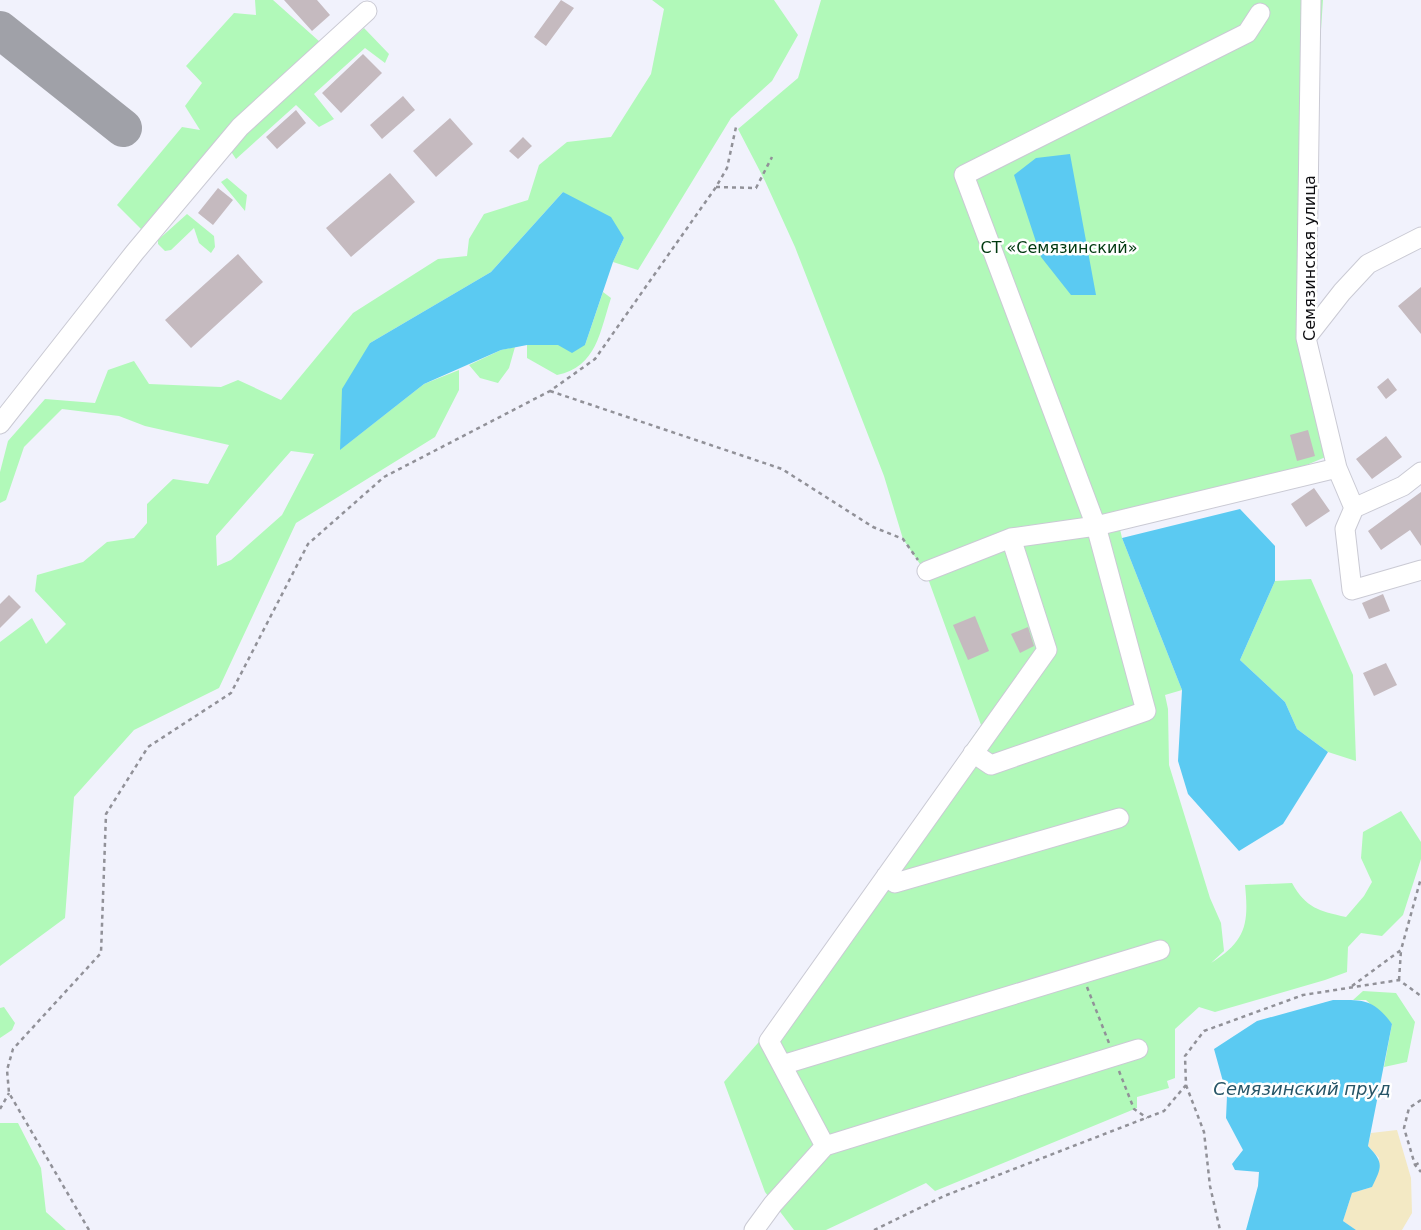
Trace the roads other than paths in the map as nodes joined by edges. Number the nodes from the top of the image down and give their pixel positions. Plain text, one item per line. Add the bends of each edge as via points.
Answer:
1 (1311, 0) edge
2 (367, 11) dead end
3 (1260, 14) dead end
4 (1421, 237) edge
5 (1306, 338) junction
6 (0, 424) edge
7 (1337, 468) junction
8 (1421, 472) edge
9 (1354, 508) junction
10 (1096, 526) junction
11 (1011, 538) junction
12 (1421, 570) edge
13 (927, 571) road end
14 (973, 753) junction
15 (1119, 818) dead end
16 (886, 876) junction
17 (1160, 950) dead end
18 (1138, 1049) dead end
19 (782, 1065) junction
20 (825, 1146) junction
21 (754, 1230) edge

1 - 5 street, Семязинская улица
2 - 6 street via 240,127 135,252
3 - 10 street via 1247,33 964,175
4 - 5 street via 1368,264
5 - 7 street, Семязинская улица
7 - 9 street, Семязинская улица
7 - 10 street
8 - 9 street via 1403,486
9 - 12 street via 1345,529 1352,590
10 - 11 street
10 - 14 street via 1146,711 991,765
11 - 13 street
11 - 14 street via 1047,650
14 - 16 street
15 - 16 street via 894,883
16 - 19 street via 769,1041
17 - 19 street
18 - 20 street
19 - 20 street
20 - 21 street via 772,1204

